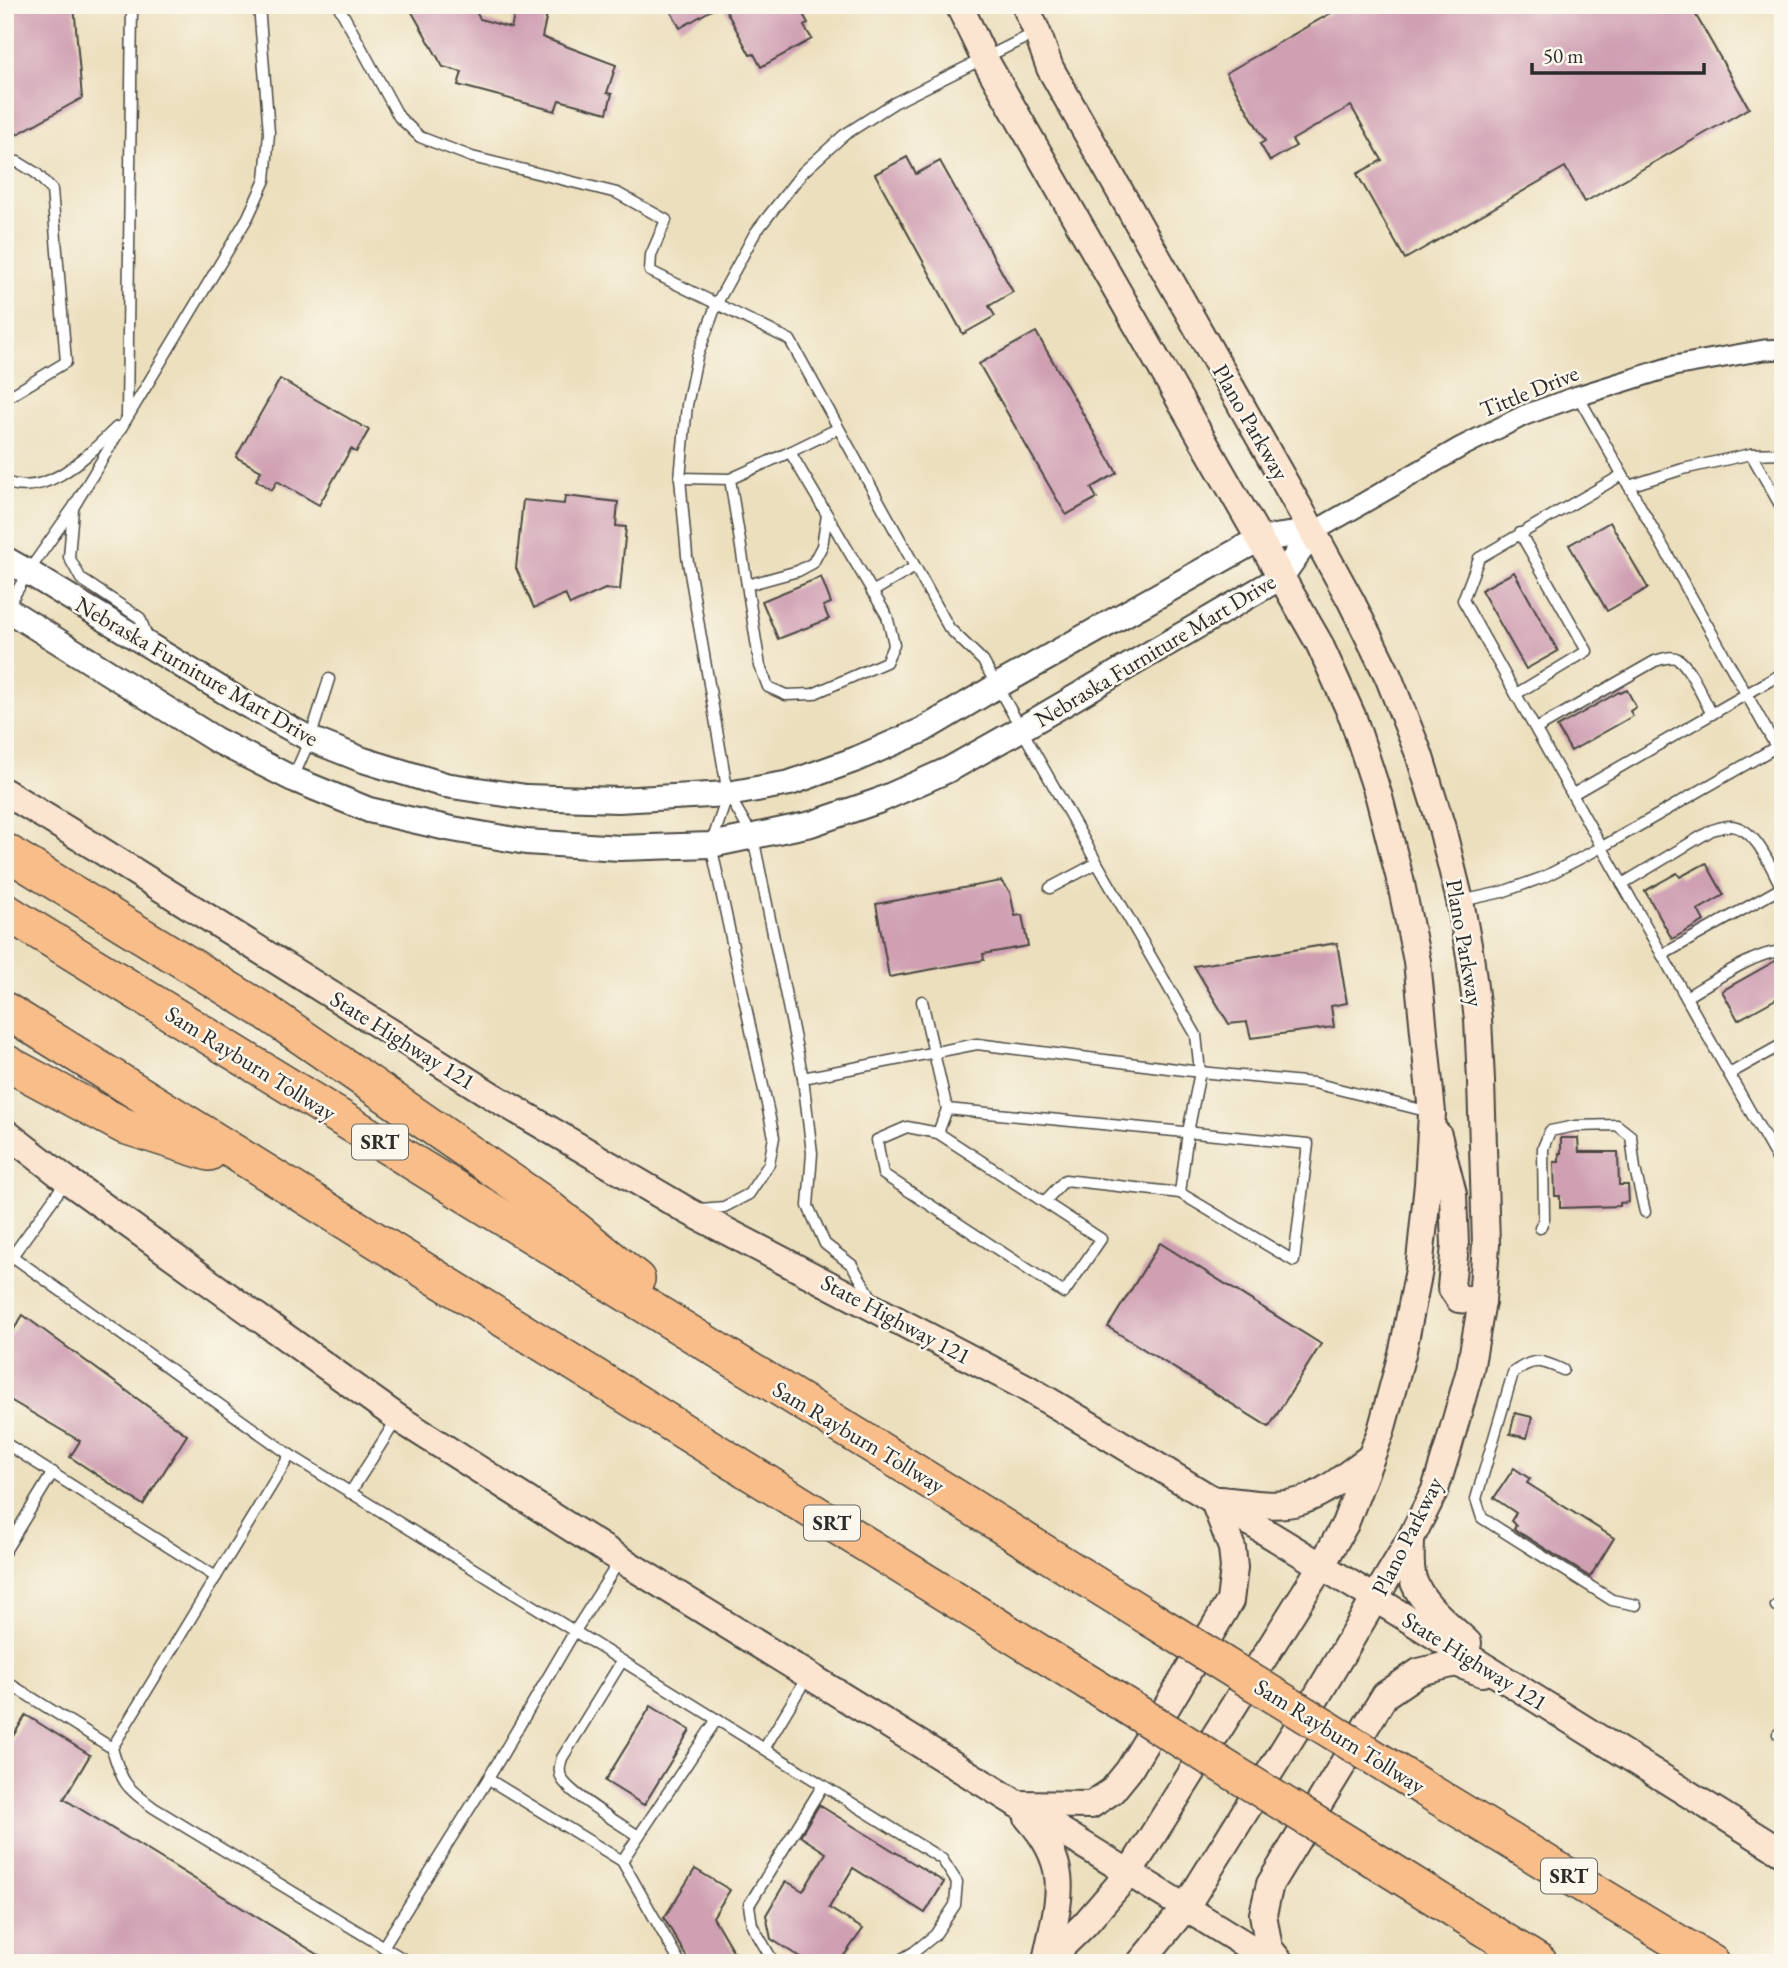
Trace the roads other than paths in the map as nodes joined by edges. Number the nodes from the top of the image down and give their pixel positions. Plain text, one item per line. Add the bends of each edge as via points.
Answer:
1 (132, 5) edge
2 (259, 5) edge
3 (338, 5) edge
4 (959, 5) edge
5 (1025, 5) edge
6 (1037, 32) junction
7 (984, 58) junction
8 (5, 164) edge
9 (717, 303) junction
10 (1783, 349) edge
11 (1578, 396) junction
12 (5, 399) edge
13 (127, 419) junction
14 (837, 429) junction
15 (790, 452) junction
16 (1783, 453) edge
17 (1751, 454) junction
18 (1622, 475) junction
19 (680, 478) junction
20 (730, 479) junction
21 (5, 482) edge
22 (1629, 486) junction
23 (73, 508) junction
24 (1783, 510) edge
25 (827, 515) junction
26 (1313, 532) junction
27 (1520, 533) junction
28 (1259, 539) junction
29 (5, 559) edge
30 (915, 567) junction
31 (28, 572) junction
32 (1281, 577) junction
33 (747, 585) junction
34 (872, 592) junction
35 (6, 609) edge
36 (150, 646) junction
37 (1783, 673) edge
38 (329, 679) dead end
39 (997, 686) junction
40 (1516, 694) junction
41 (1746, 694) junction
42 (1712, 714) junction
43 (1021, 729) junction
44 (1536, 729) junction
45 (310, 739) junction
46 (1779, 745) edge
47 (1783, 759) edge
48 (293, 779) junction
49 (5, 792) edge
50 (728, 794) junction
51 (1573, 794) junction
52 (753, 837) junction
53 (711, 845) junction
54 (1602, 846) junction
55 (5, 851) edge
56 (1097, 863) junction
57 (1622, 884) junction
58 (1782, 887) edge
59 (1050, 888) dead end
60 (1460, 901) junction
61 (5, 911) edge
62 (1783, 952) edge
63 (1662, 955) junction
64 (1686, 997) junction
65 (922, 1001) dead end
66 (5, 1010) edge
67 (1783, 1044) edge
68 (933, 1052) junction
69 (5, 1062) edge
70 (1200, 1072) junction
71 (1729, 1074) junction
72 (803, 1078) junction
73 (947, 1109) junction
74 (1432, 1113) junction
75 (5, 1132) edge
76 (1188, 1132) junction
77 (938, 1133) junction
78 (258, 1168) junction
79 (1783, 1168) edge
80 (67, 1180) junction
81 (1180, 1193) junction
82 (1044, 1202) junction
83 (688, 1211) junction
84 (1645, 1212) dead end
85 (1540, 1228) dead end
86 (8, 1254) edge
87 (5, 1266) edge
88 (1482, 1301) junction
89 (879, 1310) junction
90 (1563, 1370) dead end
91 (754, 1373) junction
92 (398, 1418) junction
93 (5, 1443) edge
94 (290, 1455) junction
95 (1371, 1457) junction
96 (53, 1472) junction
97 (351, 1493) junction
98 (1213, 1499) junction
99 (1412, 1538) junction
100 (5, 1551) edge
101 (620, 1559) junction
102 (1322, 1565) junction
103 (216, 1577) junction
104 (1376, 1598) junction
105 (1636, 1605) dead end
106 (575, 1631) junction
107 (622, 1661) junction
108 (809, 1674) junction
109 (5, 1681) edge
110 (1510, 1683) junction
111 (717, 1720) junction
112 (112, 1748) junction
113 (764, 1749) junction
114 (488, 1779) junction
115 (823, 1785) junction
116 (1015, 1804) junction
117 (638, 1836) junction
118 (1783, 1853) edge
119 (622, 1861) junction
120 (1129, 1873) junction
121 (1185, 1908) junction
122 (383, 1947) junction
123 (1046, 1962) edge
124 (410, 1963) edge
125 (680, 1963) edge
126 (775, 1963) edge
127 (895, 1963) edge
128 (1140, 1963) edge
129 (1275, 1963) edge
130 (1281, 1963) edge
131 (1540, 1963) edge
132 (1712, 1963) edge

1 - 13 lane
2 - 13 lane via 269,133 265,180 248,217
3 - 9 lane via 399,117 420,137 472,157 617,192 666,220 650,271
4 - 7 main road
5 - 6 main road, Plano Parkway
6 - 7 lane
6 - 26 main road, Plano Parkway via 1050,68
7 - 9 lane via 884,109 844,135 803,172 755,233
7 - 28 main road
8 - 12 lane via 18,162 52,190 66,362
9 - 14 lane via 790,340
9 - 19 lane via 697,357
10 - 11 street, Tittle Drive via 1674,366
11 - 18 lane
11 - 26 street, Tittle Drive via 1525,415 1461,447
13 - 21 lane via 77,464 47,481 28,487
13 - 23 lane
14 - 15 lane
14 - 30 lane
15 - 20 lane
15 - 25 lane
16 - 17 lane
17 - 22 lane
17 - 24 lane
18 - 22 lane
18 - 27 lane
19 - 20 lane
19 - 50 lane via 687,556
20 - 33 lane
22 - 41 lane
23 - 31 lane
23 - 36 lane via 69,557 81,579 140,618
25 - 33 lane via 822,546 813,563
25 - 34 lane
26 - 28 street, Nebraska Furniture Mart Drive
26 - 32 street, Nebraska Furniture Mart Drive
26 - 60 main road, Plano Parkway via 1388,676 1419,754
27 - 40 lane via 1479,558 1463,600
27 - 40 lane via 1587,651
28 - 32 main road
28 - 39 street, Nebraska Furniture Mart Drive
29 - 31 street, Nebraska Furniture Mart Drive
30 - 34 lane
30 - 39 lane via 949,628 983,661
31 - 35 lane
31 - 36 street, Nebraska Furniture Mart Drive
32 - 43 street, Nebraska Furniture Mart Drive
32 - 74 main road via 1319,643 1347,705 1379,797 1417,961
33 - 34 lane via 768,687 786,695 813,694 886,662 894,644 887,616
35 - 48 street, Nebraska Furniture Mart Drive via 216,740
36 - 45 street, Nebraska Furniture Mart Drive
37 - 41 lane
38 - 45 lane
39 - 43 lane
39 - 50 street, Nebraska Furniture Mart Drive via 923,730 855,760 790,783
40 - 44 lane
41 - 42 lane
41 - 46 lane
42 - 44 lane via 1686,667 1670,657 1655,661
42 - 51 lane
43 - 52 street, Nebraska Furniture Mart Drive via 950,769 878,801 811,824
43 - 56 lane
44 - 51 lane
45 - 48 lane
45 - 50 street, Nebraska Furniture Mart Drive via 445,785 526,797 618,800
46 - 47 lane
46 - 54 lane
48 - 53 street, Nebraska Furniture Mart Drive via 369,810 526,842 620,848
49 - 83 main road, State Highway 121 via 482,1089
50 - 52 lane
50 - 53 lane
51 - 54 lane
52 - 53 street, Nebraska Furniture Mart Drive
52 - 72 lane
53 - 83 lane via 774,1137 769,1164 749,1194 724,1207
54 - 57 lane
54 - 60 lane via 1544,877
55 - 91 highway via 266,1012 544,1204
56 - 59 lane
56 - 70 lane via 1196,1035
57 - 58 lane via 1712,830 1728,826 1741,828 1755,839
57 - 63 lane
58 - 63 lane
60 - 88 main road, Plano Parkway via 1482,1081 1486,1244
61 - 91 highway, Sam Rayburn Tollway / SRT
62 - 64 lane via 1762,954
63 - 64 lane
64 - 71 lane
65 - 68 lane
66 - 78 highway, SRT
67 - 71 lane
68 - 70 lane via 977,1044
68 - 72 lane
68 - 73 lane
69 - 78 highway via 124,1126
70 - 74 lane via 1314,1083
70 - 76 lane
71 - 79 lane
72 - 89 lane via 812,1153 808,1206 825,1244 852,1265
73 - 76 lane
73 - 77 lane
74 - 88 main road via 1453,1194 1451,1287 1459,1299
74 - 95 main road via 1419,1270 1403,1350
75 - 80 main road
76 - 81 lane
76 - 81 lane via 1308,1144 1294,1262
77 - 82 lane
77 - 82 lane via 906,1127 877,1140 883,1174 1064,1293 1101,1239
78 - 131 highway, SRT, bridge
80 - 86 lane
80 - 92 main road
81 - 82 lane via 1065,1180
83 - 89 main road, State Highway 121
84 - 85 lane via 1631,1136 1617,1125 1575,1126 1550,1131 1543,1148 1544,1219
86 - 87 lane
86 - 94 lane
88 - 99 main road, Plano Parkway via 1470,1370 1448,1448 1435,1490
89 - 98 main road, State Highway 121 via 1025,1387
90 - 105 lane via 1543,1360 1524,1363 1513,1373 1476,1499 1482,1518 1612,1600
91 - 132 highway, Sam Rayburn Tollway / SRT, bridge
92 - 97 lane
92 - 101 main road
93 - 96 lane
94 - 97 lane
94 - 103 lane
95 - 98 main road via 1299,1502 1269,1505
95 - 102 main road via 1345,1524
96 - 100 lane
96 - 103 lane
97 - 106 lane
98 - 102 main road, State Highway 121
98 - 116 main road via 1232,1548 1230,1601 1129,1770 1112,1791 1091,1805
99 - 104 main road, Plano Parkway
99 - 110 main road via 1414,1583 1427,1604
101 - 106 lane
101 - 108 main road
102 - 104 main road, State Highway 121
102 - 120 main road
103 - 112 lane
104 - 110 main road, State Highway 121
104 - 121 main road, Plano Parkway
106 - 107 lane
106 - 114 lane
107 - 111 lane
107 - 117 lane via 559,1768 571,1790
108 - 113 lane
108 - 116 main road
109 - 112 lane
110 - 118 main road, State Highway 121
110 - 130 main road via 1456,1663 1419,1672 1385,1695 1270,1884 1263,1914 1269,1948
111 - 113 lane
111 - 117 lane
112 - 122 lane via 120,1775 132,1792
113 - 115 lane
114 - 119 lane
114 - 122 lane
115 - 126 lane via 750,1905 752,1925
115 - 127 lane via 942,1859 957,1882 955,1905 934,1935
116 - 120 main road
116 - 123 main road via 1054,1854 1060,1892
117 - 119 lane
119 - 125 lane
120 - 121 main road
120 - 123 main road
121 - 128 main road, Plano Parkway
121 - 129 main road
122 - 124 lane

